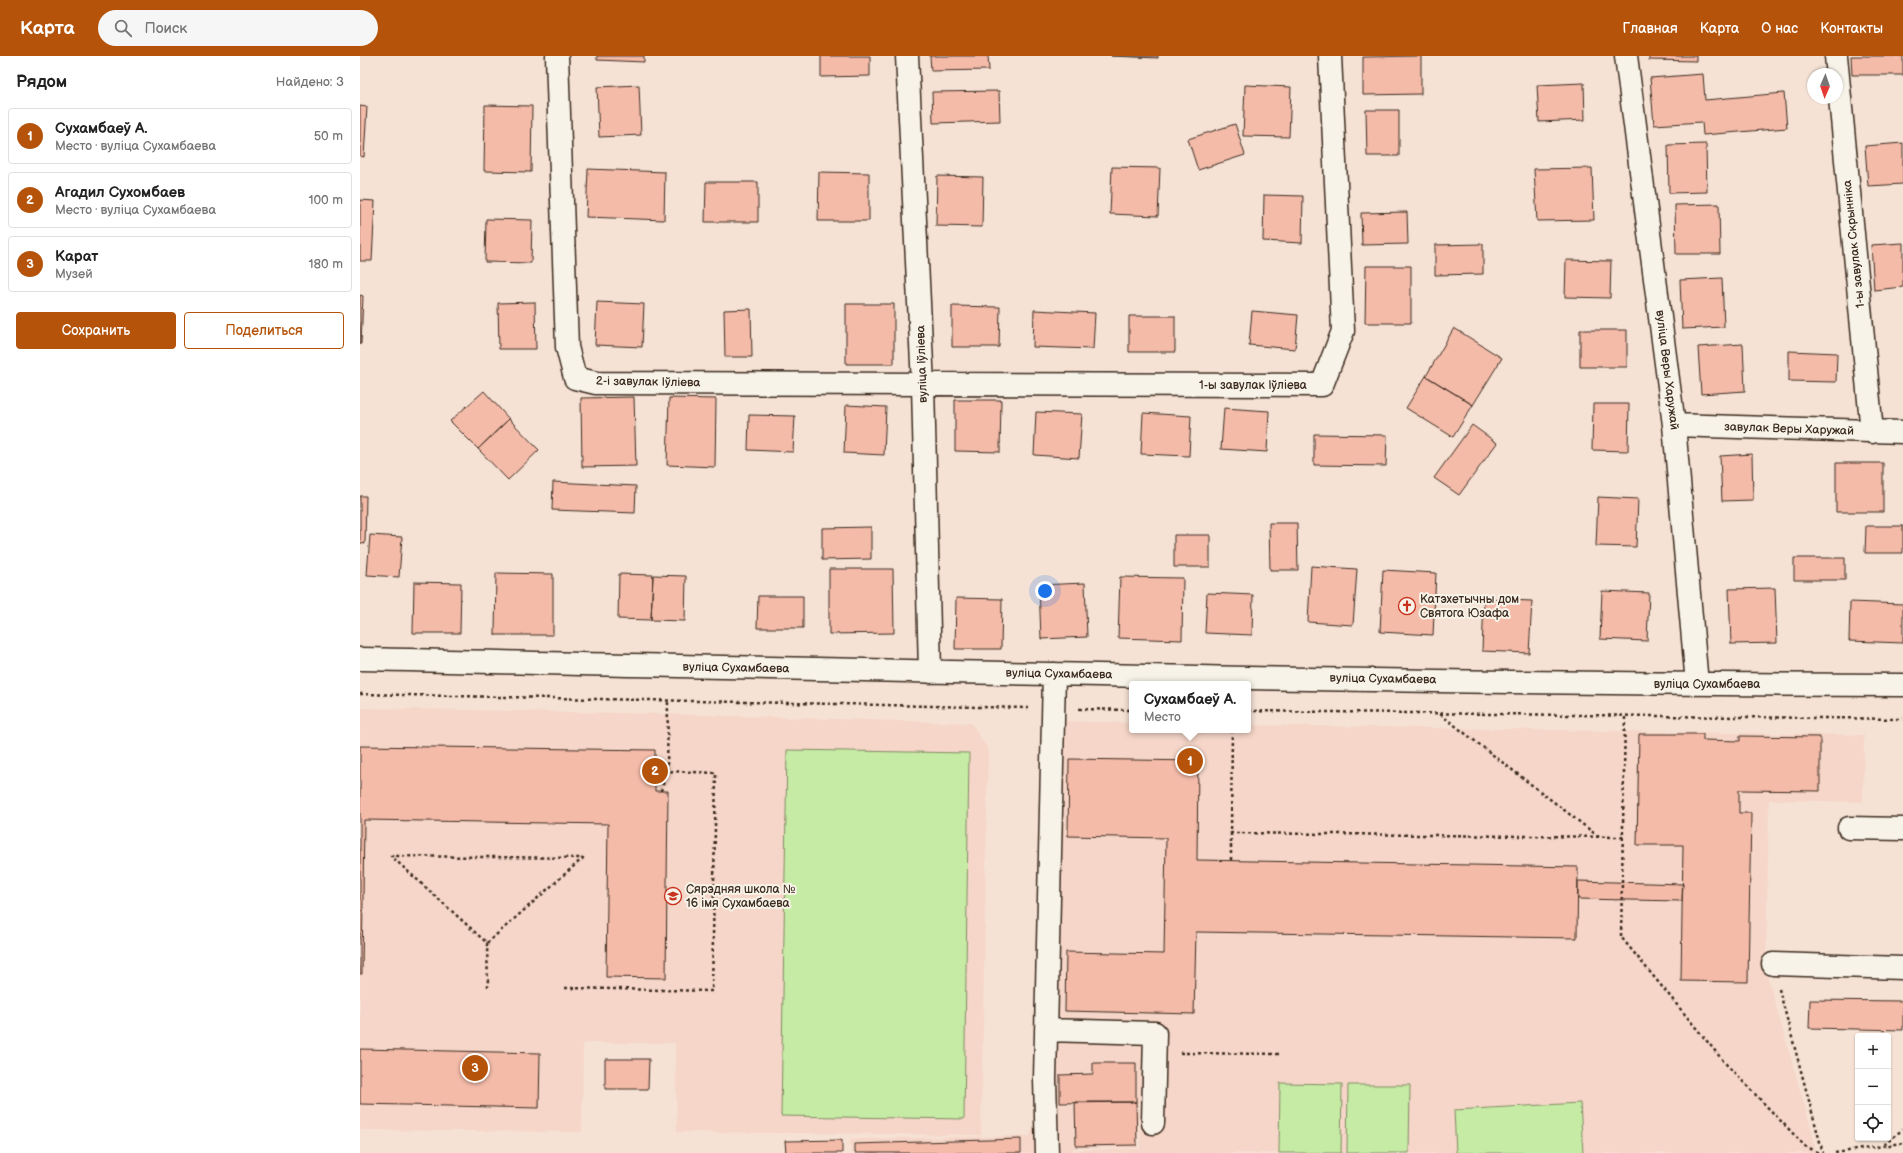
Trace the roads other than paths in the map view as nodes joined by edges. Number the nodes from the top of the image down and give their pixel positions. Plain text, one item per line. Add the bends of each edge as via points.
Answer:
1 (557, 56) edge
2 (907, 56) edge
3 (1330, 56) edge
4 (1626, 56) edge
5 (1836, 56) edge
6 (923, 385) junction
7 (1674, 425) junction
8 (1872, 432) junction
9 (1903, 432) edge
10 (360, 659) edge
11 (930, 672) junction
12 (1054, 674) junction
13 (1696, 684) junction
14 (1903, 685) edge
15 (1849, 828) dead end
16 (1903, 829) edge
17 (1773, 964) road end
18 (1903, 968) edge
19 (1046, 1030) junction
20 (1153, 1123) dead end
21 (1047, 1153) edge

1 - 6 street, 2-і завулак Іўліева via 567,347 576,378 596,383
2 - 6 street, вуліца Іўліева
3 - 6 street, 1-ы завулак Іўліева via 1343,331 1322,385
4 - 7 street, вуліца Веры Харужай
5 - 8 street, 1-ы завулак Скрынніка
6 - 11 street, вуліца Іўліева
7 - 8 street, завулак Веры Харужай
7 - 13 street, вуліца Веры Харужай
8 - 9 street, завулак Веры Харужай
10 - 11 street, вуліца Сухамбаева
11 - 12 street, вуліца Сухамбаева
12 - 13 street, вуліца Сухамбаева
12 - 19 street
13 - 14 street, вуліца Сухамбаева
15 - 16 street
17 - 18 street
19 - 20 street via 1155,1033
19 - 21 street

